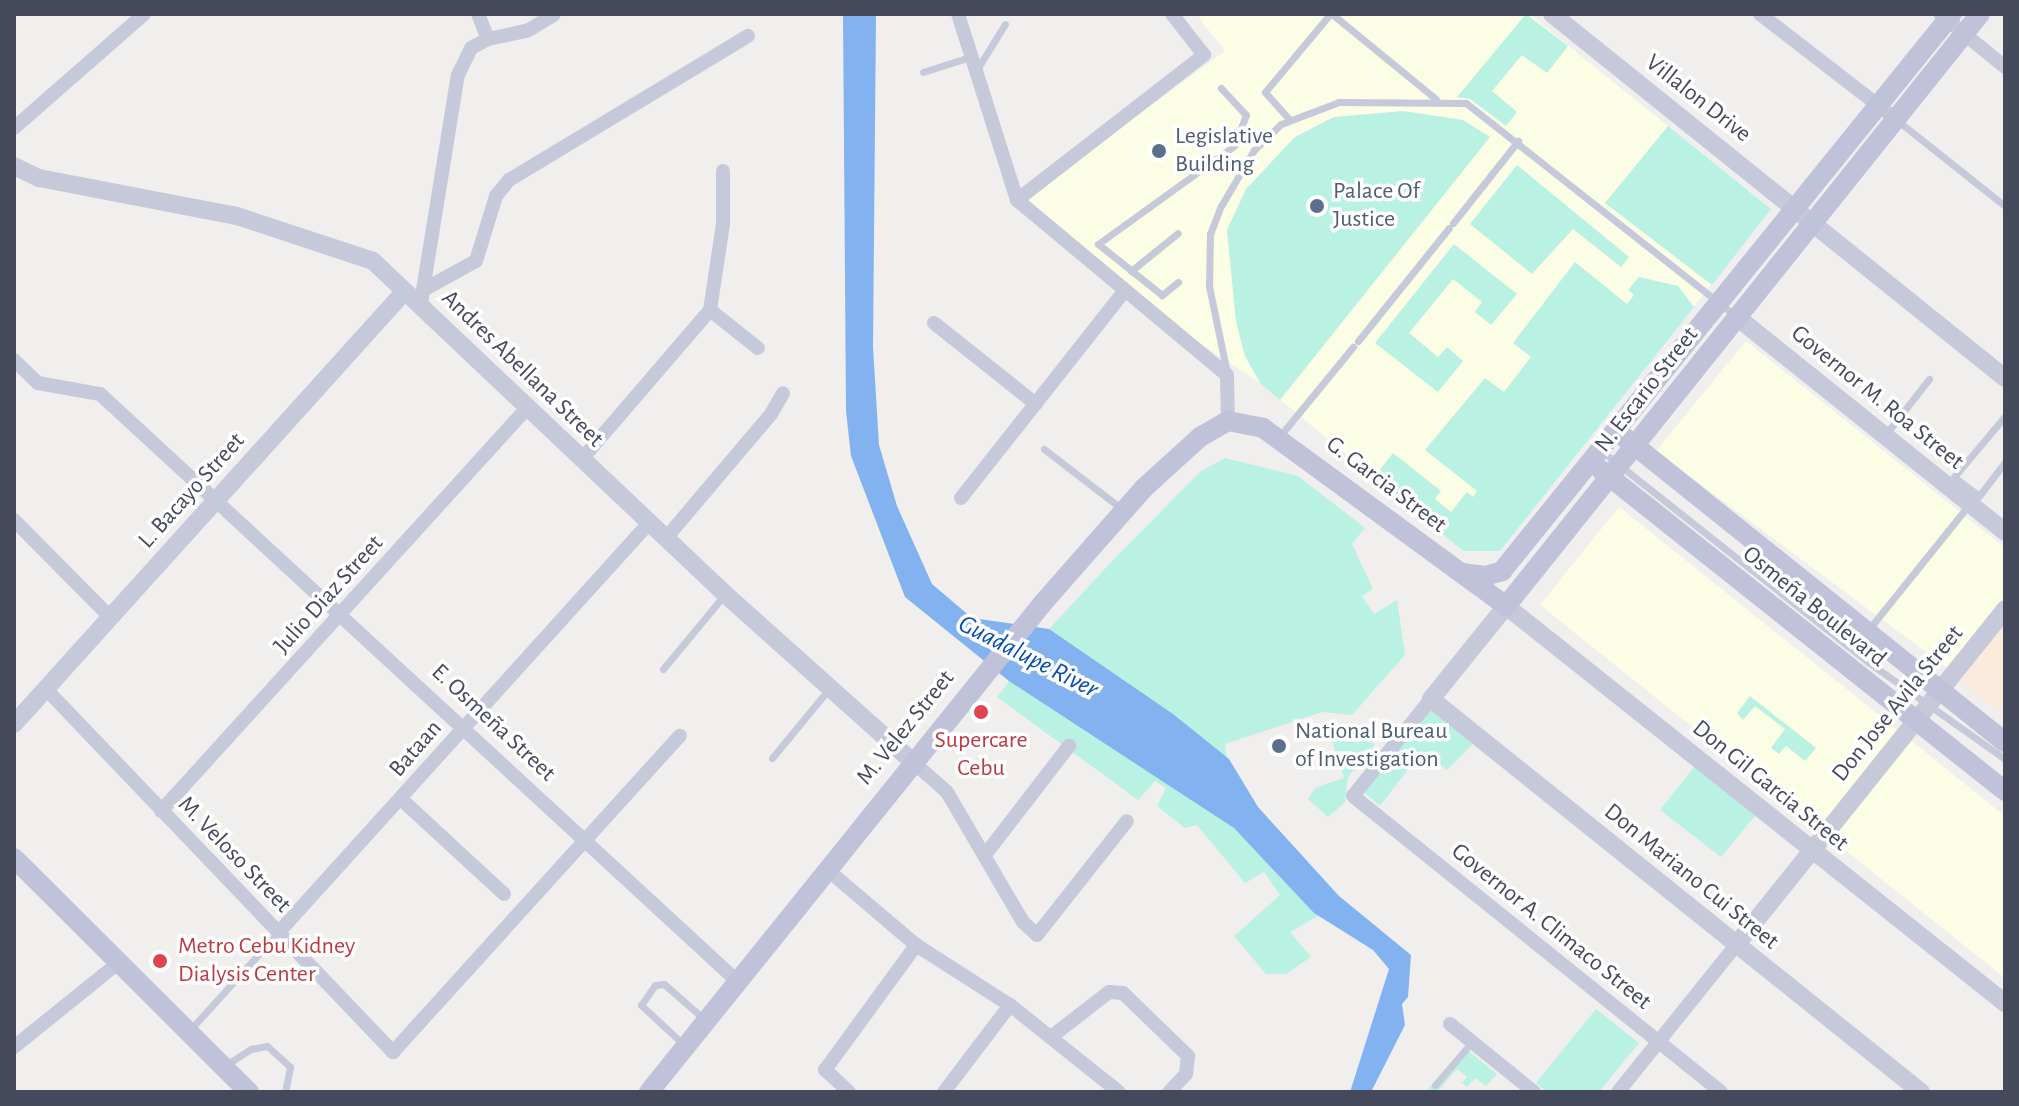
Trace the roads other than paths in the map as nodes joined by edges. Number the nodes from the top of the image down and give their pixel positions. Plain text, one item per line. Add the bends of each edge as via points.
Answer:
1 (144, 14) edge
2 (478, 14) edge
3 (958, 14) edge
4 (1172, 14) edge
5 (1331, 14) edge
6 (1552, 14) edge
7 (1760, 14) edge
8 (1980, 14) edge
9 (554, 15) edge
10 (1946, 16) edge
11 (1005, 24) dead end
12 (1964, 34) junction
13 (748, 36) dead end
14 (488, 39) junction
15 (970, 57) junction
16 (2005, 67) edge
17 (923, 72) dead end
18 (975, 73) junction
19 (1221, 88) dead end
20 (1437, 101) junction
21 (1878, 106) junction
22 (1289, 119) junction
23 (1896, 119) junction
24 (14, 128) edge
25 (1518, 141) junction
26 (1234, 146) junction
27 (1254, 150) junction
28 (14, 166) edge
29 (723, 171) dead end
30 (1017, 200) junction
31 (2005, 206) edge
32 (1796, 207) junction
33 (1814, 222) junction
34 (1178, 233) dead end
35 (1131, 271) junction
36 (1178, 282) dead end
37 (1123, 293) junction
38 (416, 296) junction
39 (1719, 302) junction
40 (710, 310) junction
41 (1738, 318) junction
42 (934, 323) dead end
43 (758, 348) dead end
44 (14, 360) edge
45 (1227, 375) junction
46 (2005, 378) edge
47 (1929, 379) dead end
48 (783, 393) dead end
49 (1036, 404) junction
50 (528, 407) junction
51 (2005, 416) edge
52 (1228, 421) junction
53 (1617, 432) junction
54 (1885, 435) junction
55 (1279, 437) junction
56 (1635, 445) junction
57 (1044, 449) dead end
58 (1596, 457) junction
59 (582, 459) junction
60 (2005, 462) edge
61 (1615, 472) junction
62 (961, 498) dead end
63 (1970, 499) junction
64 (216, 501) junction
65 (1124, 510) junction
66 (14, 520) edge
67 (650, 522) junction
68 (2005, 532) edge
69 (666, 538) junction
70 (1462, 573) junction
71 (725, 594) junction
72 (1506, 606) junction
73 (2005, 609) edge
74 (343, 613) junction
75 (110, 617) junction
76 (1869, 629) junction
77 (663, 669) dead end
78 (45, 688) junction
79 (830, 688) junction
80 (1431, 699) junction
81 (1928, 705) junction
82 (14, 724) edge
83 (465, 725) junction
84 (680, 736) dead end
85 (2005, 742) edge
86 (1069, 746) dead end
87 (772, 758) dead end
88 (2005, 759) edge
89 (913, 762) junction
90 (2005, 791) edge
91 (1353, 796) joint
92 (401, 799) junction
93 (161, 811) junction
94 (1127, 821) dead end
95 (584, 840) junction
96 (1813, 850) junction
97 (985, 855) junction
98 (14, 858) edge
99 (829, 871) junction
100 (504, 894) dead end
101 (278, 933) junction
102 (1737, 944) junction
103 (916, 945) junction
104 (118, 963) junction
105 (737, 981) junction
106 (2005, 1003) edge
107 (1010, 1005) junction
108 (706, 1020) junction
109 (1450, 1024) dead end
110 (188, 1032) junction
111 (1051, 1037) junction
112 (1472, 1042) junction
113 (1659, 1042) junction
114 (685, 1046) junction
115 (14, 1047) edge
116 (224, 1066) junction
117 (1435, 1085) dead end
118 (249, 1092) edge
119 (285, 1092) edge
120 (649, 1092) edge
121 (849, 1092) edge
122 (944, 1092) edge
123 (1119, 1092) edge
124 (1169, 1092) edge
125 (1534, 1092) edge
126 (1618, 1092) edge
127 (1721, 1092) edge
128 (1921, 1092) edge

1 - 24 street
2 - 14 street
3 - 15 street
4 - 30 street via 1204,55
5 - 20 lane
5 - 22 lane via 1265,92
6 - 32 street, Villalon Drive
7 - 21 street
8 - 12 main road, N. Escario Street
9 - 14 street via 527,31
10 - 12 street
10 - 21 main road, N. Escario Street
11 - 18 lane
12 - 16 street
12 - 23 main road, N. Escario Street
13 - 38 street via 509,180 496,196 476,261
14 - 38 street via 471,48 458,75
15 - 17 lane
15 - 18 street
18 - 30 street
19 - 26 lane via 1246,115
20 - 22 lane via 1339,102
20 - 25 lane, Governor M. Roa Street via 1466,103
21 - 23 street
21 - 32 main road, N. Escario Street
22 - 27 lane
23 - 31 lane
23 - 33 main road, N. Escario Street
25 - 39 lane, Governor M. Roa Street
25 - 55 lane
26 - 27 lane
26 - 35 lane via 1098,244
27 - 45 lane via 1210,234 1209,286
28 - 38 street, Andres Abellana Street via 39,178 181,203 286,230 373,261
29 - 40 street via 723,224
30 - 37 street
32 - 33 street, Villalon Drive
32 - 39 main road, N. Escario Street
33 - 41 main road, N. Escario Street
33 - 46 street, Villalon Drive
34 - 35 lane
35 - 36 lane via 1162,295
37 - 45 street
37 - 49 street
38 - 50 street, Andres Abellana Street
38 - 64 street, L. Bacayo Street
39 - 41 lane, Governor M. Roa Street
39 - 53 main road, N. Escario Street
40 - 43 street
40 - 59 street
41 - 54 street, Governor M. Roa Street
41 - 56 main road, N. Escario Street
42 - 49 street
44 - 64 street, E. Osmeña Street via 38,383 100,394
45 - 52 street
47 - 54 lane
48 - 69 street
49 - 62 street
50 - 59 street, Andres Abellana Street
50 - 74 street, Julio Diaz Street
51 - 63 lane via 1954,477
52 - 55 main road, G. Garcia Street
52 - 65 main road, M. Velez Street via 1200,437
53 - 56 main road, Osmeña Boulevard
53 - 58 main road, N. Escario Street
54 - 63 street, Governor M. Roa Street
55 - 70 main road, G. Garcia Street
56 - 61 main road, N. Escario Street
56 - 76 main road, Osmeña Boulevard
57 - 65 lane
58 - 61 main road, Osmeña Boulevard
58 - 70 main road, N. Escario Street via 1502,571 1485,576
59 - 67 street, Andres Abellana Street
60 - 63 lane via 1979,496
61 - 72 main road, N. Escario Street
61 - 81 main road, Osmeña Boulevard
63 - 68 street, Governor M. Roa Street
63 - 76 lane
64 - 74 street, E. Osmeña Street
64 - 75 street, L. Bacayo Street
65 - 89 main road, M. Velez Street
66 - 75 street
67 - 69 street, Andres Abellana Street
67 - 83 street, Bataan
69 - 71 street, Andres Abellana Street
70 - 72 main road, G. Garcia Street
71 - 77 lane
71 - 79 street, Andres Abellana Street
72 - 80 street, N. Escario Street
72 - 96 street, Don Gil Garcia Street
73 - 81 street, Don Jose Avila Street
74 - 83 street, E. Osmeña Street
74 - 93 street, Julio Diaz Street
75 - 78 street, L. Bacayo Street
76 - 81 main road, Osmeña Boulevard
78 - 82 street, L. Bacayo Street
78 - 93 street, M. Veloso Street
79 - 87 lane
79 - 89 street, Andres Abellana Street
80 - 91 street, N. Escario Street
80 - 102 street, Don Mariano Cui Street
81 - 85 main road, Osmeña Boulevard
81 - 88 lane
81 - 90 main road, Osmeña Boulevard
81 - 96 street, Don Jose Avila Street
83 - 92 street, Bataan
83 - 95 street, E. Osmeña Street
84 - 95 street
86 - 97 street
89 - 97 street via 947,792
89 - 99 main road, M. Velez Street
91 - 113 street, Governor A. Climaco Street
92 - 100 street
92 - 101 street, Bataan
93 - 101 street, M. Veloso Street
94 - 97 street via 1037,935 1023,922
95 - 101 street, M. Veloso Street via 393,1052
95 - 105 street, E. Osmeña Street
96 - 102 street, Don Jose Avila Street
96 - 106 street, Don Gil Garcia Street
98 - 104 main road
99 - 103 street
99 - 105 main road, M. Velez Street
101 - 110 lane
102 - 113 street, Don Jose Avila Street
102 - 128 street, Don Mariano Cui Street
103 - 107 street
103 - 121 street via 825,1070
104 - 110 main road
104 - 115 street
105 - 108 main road, M. Velez Street
107 - 111 street
107 - 122 street
108 - 114 main road, M. Velez Street
108 - 114 lane via 664,984 655,985 643,1008
109 - 112 street
110 - 116 main road
111 - 123 street
111 - 124 street via 1109,992 1123,993 1188,1056 1186,1074
112 - 117 lane
112 - 125 street
113 - 126 street, Don Jose Avila Street
113 - 127 street, Governor A. Climaco Street
114 - 120 main road, M. Velez Street
116 - 118 main road
116 - 119 lane via 251,1049 267,1046 290,1067

